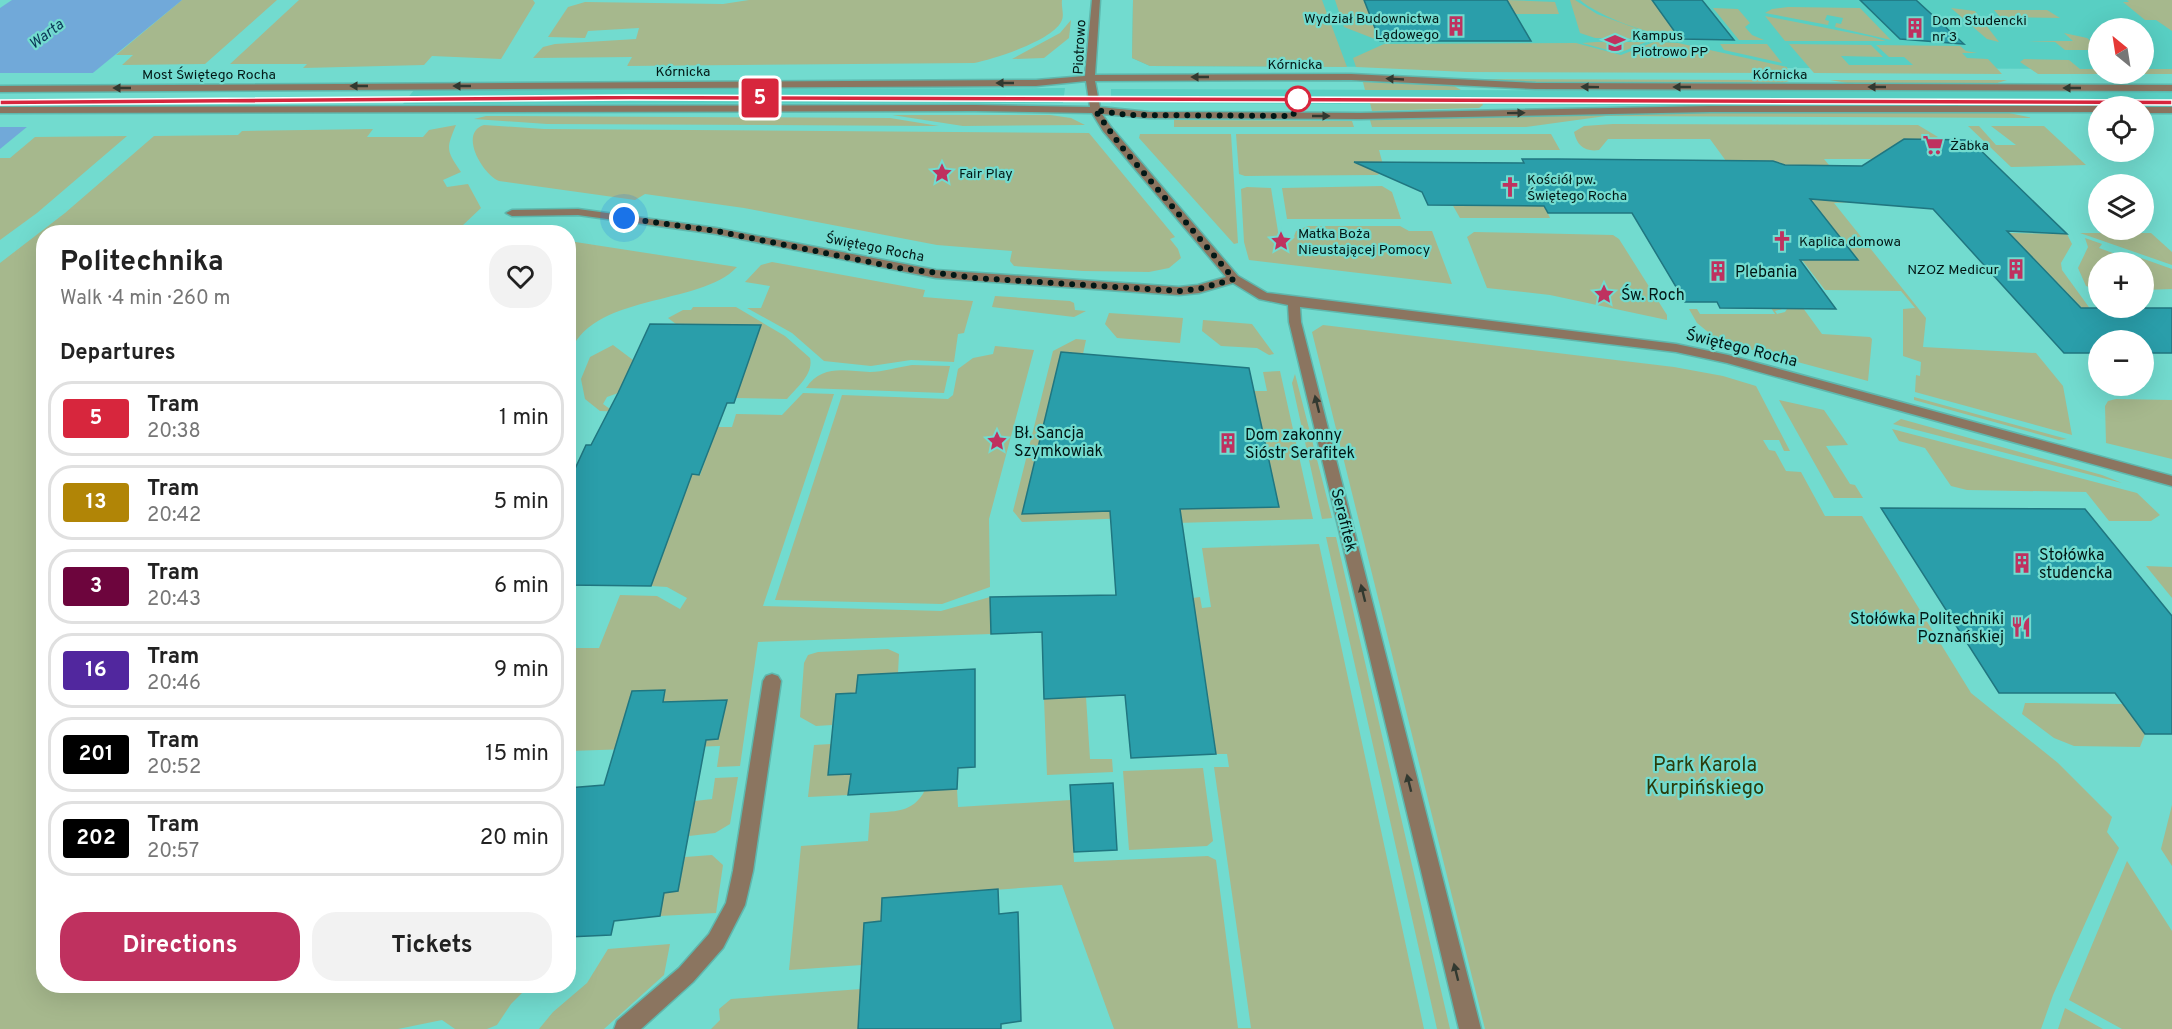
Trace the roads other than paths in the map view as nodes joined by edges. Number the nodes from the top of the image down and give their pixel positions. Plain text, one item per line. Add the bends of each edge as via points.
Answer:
1 (1096, 0) edge
2 (1090, 78) junction
3 (417, 86) joint
4 (2172, 88) edge
5 (0, 89) edge
6 (2088, 109) edge
7 (0, 110) edge
8 (1095, 110) junction
9 (2154, 110) edge
10 (2172, 110) edge
11 (512, 213) dead end
12 (1234, 279) junction
13 (1294, 302) junction
14 (2172, 482) edge
15 (772, 681) dead end
16 (625, 1029) edge
17 (1470, 1029) edge

1 - 2 street, Piotrowo
2 -> 3 street, Kórnicka via 1025,83
4 -> 2 street, Kórnicka via 1615,87 1351,77
2 - 8 street, Piotrowo
3 -> 5 street, Most Świętego Rocha
8 -> 6 street via 1127,115 1360,116 1710,109
7 - 8 street
8 - 12 street
9 - 10 street
11 - 12 street, Świętego Rocha via 578,212 693,228 899,268 976,278 1179,291
12 - 13 street via 1263,296
13 - 14 street, Świętego Rocha via 1676,348
17 -> 13 street, Serafitek via 1295,322
15 - 16 street via 735,906 716,941 686,975

